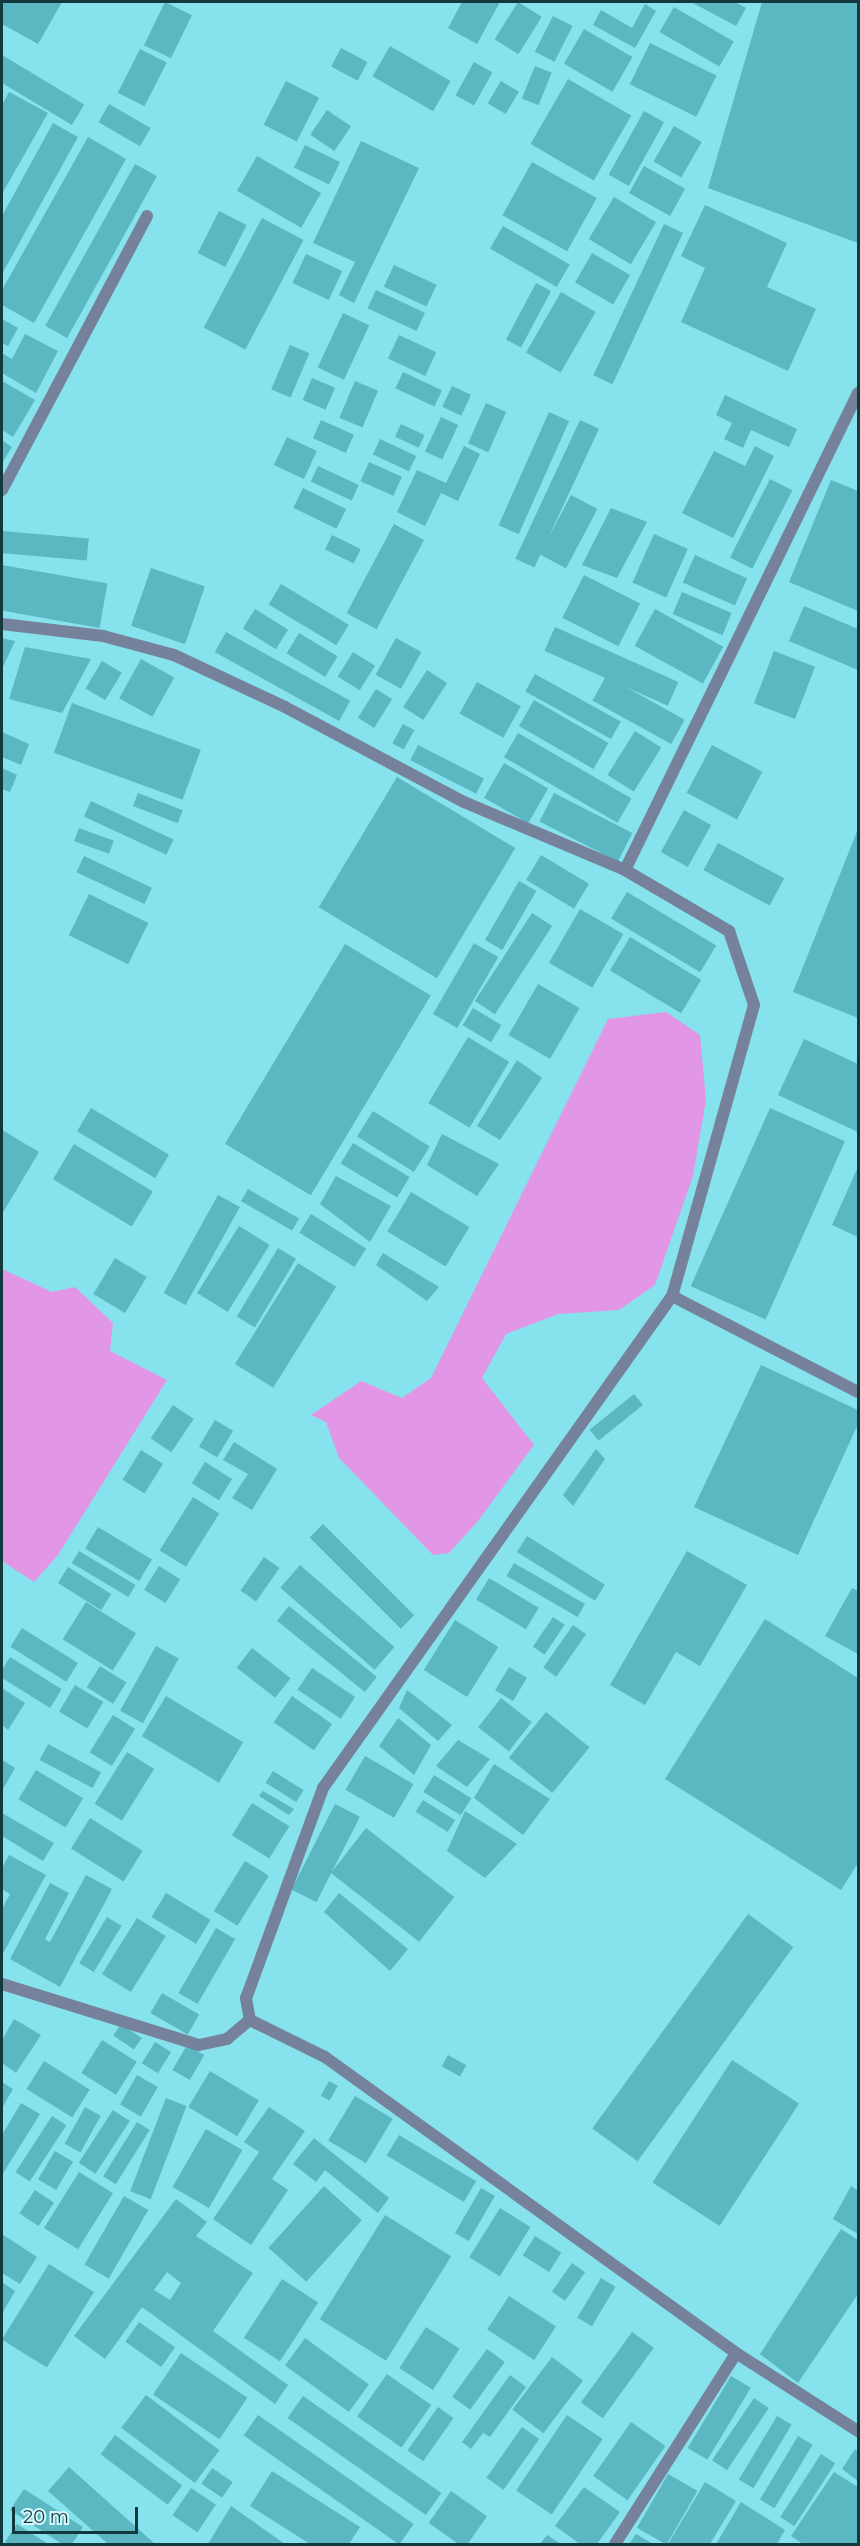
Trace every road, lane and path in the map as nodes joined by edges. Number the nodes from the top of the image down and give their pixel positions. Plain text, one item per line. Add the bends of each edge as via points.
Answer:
1 (147, 216) dead end
2 (857, 402) edge
3 (2, 490) edge
4 (2, 624) edge
5 (625, 870) junction
6 (672, 1296) junction
7 (858, 1392) edge
8 (2, 1984) edge
9 (250, 2020) junction
10 (736, 2353) junction
11 (858, 2431) edge
12 (615, 2544) edge

1 - 3 street
2 - 5 street
4 - 5 street via 104,636 174,655 285,706 464,802
5 - 6 street via 729,931 754,1005
6 - 7 street
6 - 9 street via 324,1788 246,1998
8 - 9 street via 199,2045 227,2039
9 - 10 street via 325,2057
10 - 11 street
10 - 12 street

